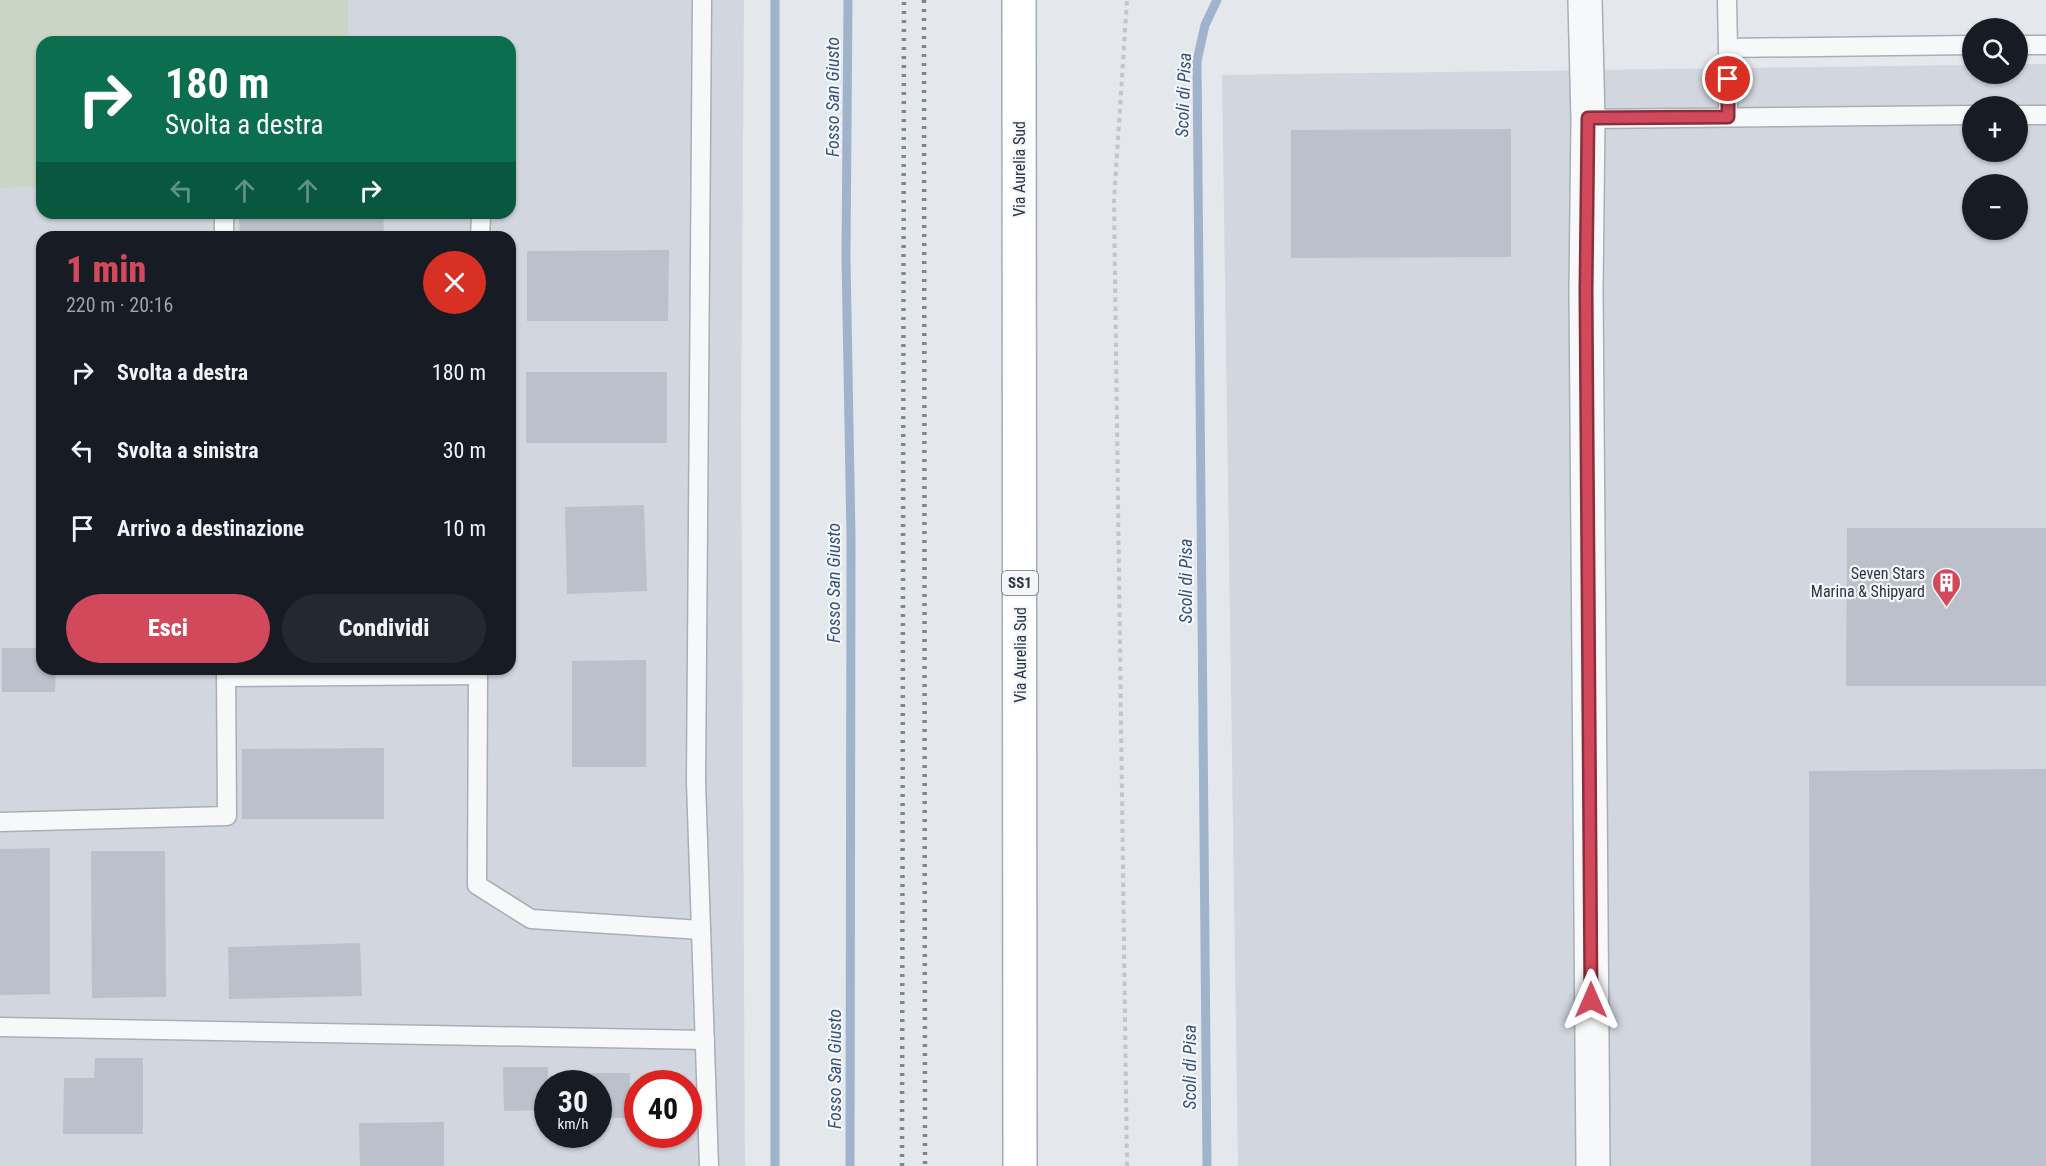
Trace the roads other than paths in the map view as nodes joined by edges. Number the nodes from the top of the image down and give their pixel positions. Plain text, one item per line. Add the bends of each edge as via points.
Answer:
1 (702, 0) edge
2 (1019, 0) edge
3 (1585, 0) edge
4 (1727, 0) edge
5 (1962, 45) edge
6 (2028, 45) edge
7 (2046, 45) edge
8 (1728, 48) junction
9 (2028, 115) edge
10 (2046, 115) edge
11 (1962, 116) edge
12 (1728, 117) junction
13 (1588, 118) junction
14 (226, 675) edge
15 (478, 675) edge
16 (0, 822) edge
17 (701, 930) junction
18 (0, 1027) edge
19 (705, 1040) junction
20 (709, 1166) edge
21 (1020, 1166) edge
22 (1593, 1166) edge

1 - 17 lane via 696,770
2 - 21 main road, Via Aurelia Sud / SS1
3 - 13 street
4 - 8 lane
5 - 8 lane
6 - 7 lane
8 - 12 lane
9 - 10 lane
11 - 12 lane
12 - 13 lane
13 - 22 street
14 - 16 lane via 227,816
15 - 17 lane via 477,885 531,919
17 - 19 lane
18 - 19 lane
19 - 20 lane

